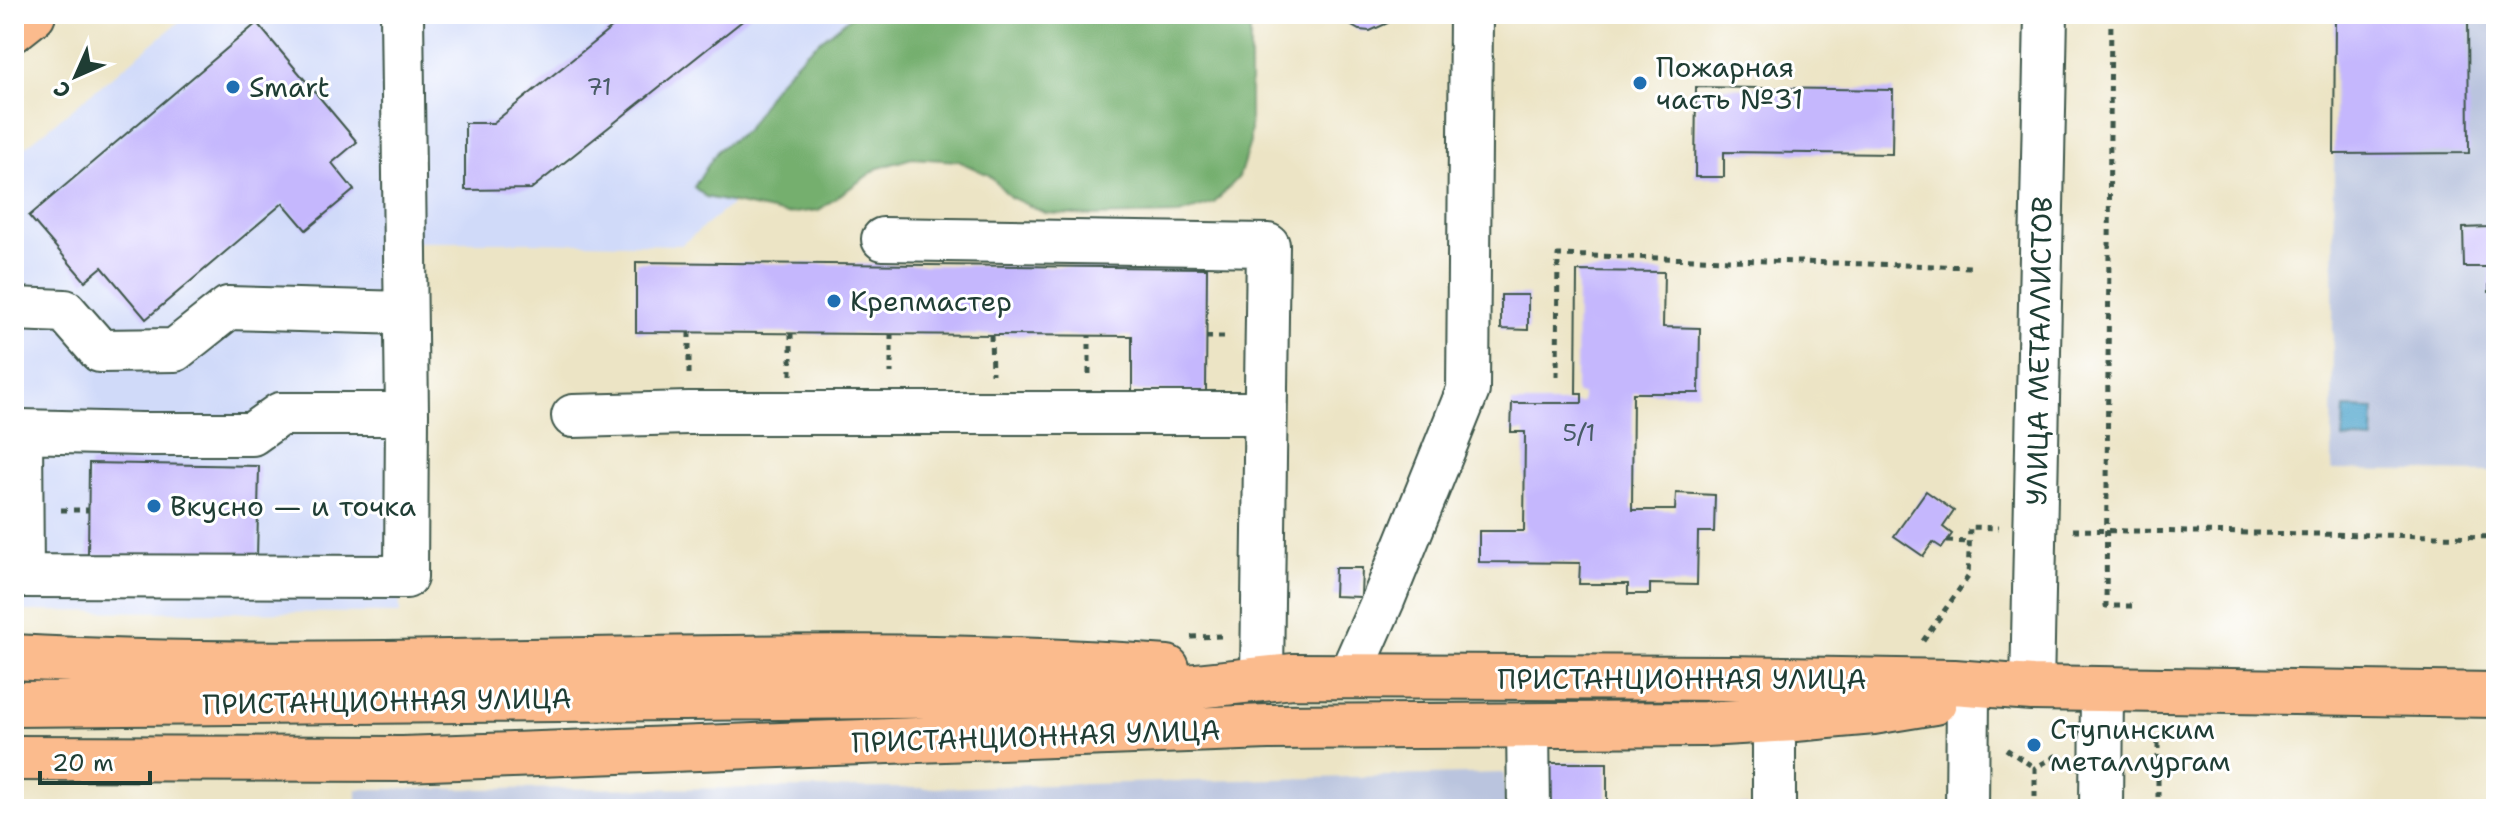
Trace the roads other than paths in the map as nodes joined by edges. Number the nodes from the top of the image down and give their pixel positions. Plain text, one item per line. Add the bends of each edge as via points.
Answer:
1 (33, 14) edge
2 (402, 14) edge
3 (1471, 14) edge
4 (2046, 14) edge
5 (14, 29) edge
6 (883, 239) dead end
7 (14, 309) edge
8 (405, 313) junction
9 (1265, 413) junction
10 (407, 414) junction
11 (573, 416) dead end
12 (14, 657) edge
13 (1278, 675) junction
14 (1349, 677) junction
15 (2032, 688) junction
16 (2102, 689) junction
17 (2496, 695) edge
18 (1968, 697) junction
19 (26, 704) edge
20 (1774, 720) junction
21 (1528, 725) junction
22 (22, 759) edge
23 (1529, 809) edge
24 (1774, 809) edge
25 (1967, 809) edge
26 (2101, 809) edge

1 - 5 main road
2 - 8 street
3 - 14 street via 1468,390
4 - 15 street, УЛИЦА МЕТАЛЛИСТОВ
6 - 9 street via 1268,245
7 - 8 street via 65,311 100,351 175,350 228,308
8 - 10 street
9 - 11 street
9 - 13 street
10 - 10 street via 280,414 252,434 21,431 22,576 406,577
12 - 13 main road via 378,664 854,656 1065,660
13 - 14 main road, ПРИСТАНЦИОННАЯ УЛИЦА
13 - 19 main road, ПРИСТАНЦИОННАЯ УЛИЦА via 1119,694
14 - 15 main road, ПРИСТАНЦИОННАЯ УЛИЦА via 1728,678
15 - 16 main road, ПРИСТАНЦИОННАЯ УЛИЦА
15 - 18 main road, ПРИСТАНЦИОННАЯ УЛИЦА
16 - 17 main road, ПРИСТАНЦИОННАЯ УЛИЦА
16 - 26 street
18 - 20 main road, ПРИСТАНЦИОННАЯ УЛИЦА
18 - 25 street
20 - 21 main road, ПРИСТАНЦИОННАЯ УЛИЦА
20 - 24 street
21 - 22 main road, ПРИСТАНЦИОННАЯ УЛИЦА via 1252,728 403,759
21 - 23 street

